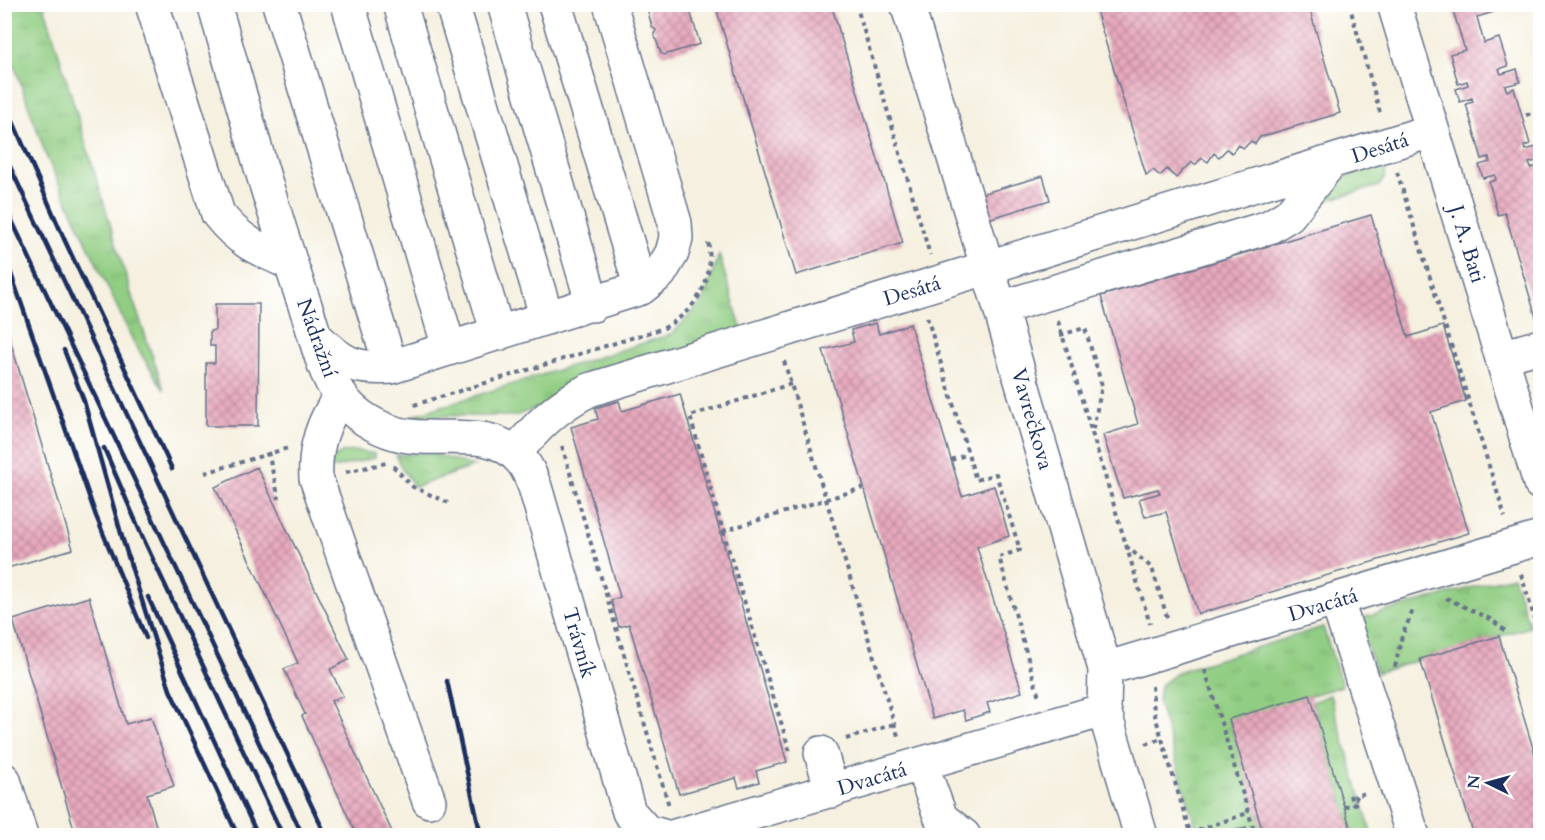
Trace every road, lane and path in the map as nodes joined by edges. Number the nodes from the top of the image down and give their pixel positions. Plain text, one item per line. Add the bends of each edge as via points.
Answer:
1 (152, 4) edge
2 (214, 4) edge
3 (279, 4) edge
4 (348, 4) edge
5 (400, 4) edge
6 (452, 4) edge
7 (504, 4) edge
8 (555, 4) edge
9 (610, 4) edge
10 (856, 4) edge
11 (907, 4) edge
12 (1349, 4) edge
13 (1394, 4) edge
14 (1540, 110) edge
15 (1526, 115) dead end
16 (1431, 131) junction
17 (1393, 157) junction
18 (1329, 164) junction
19 (920, 261) dead end
20 (290, 263) junction
21 (988, 268) junction
22 (641, 288) junction
23 (1060, 290) junction
24 (593, 305) junction
25 (1000, 308) junction
26 (926, 315) dead end
27 (547, 318) junction
28 (498, 334) junction
29 (1060, 335) junction
30 (316, 337) junction
31 (1540, 346) edge
32 (449, 348) junction
33 (1502, 357) junction
34 (786, 366) dead end
35 (391, 367) junction
36 (791, 384) junction
37 (341, 396) junction
38 (1091, 434) junction
39 (562, 441) dead end
40 (318, 442) junction
41 (268, 452) junction
42 (515, 453) junction
43 (968, 454) junction
44 (951, 460) dead end
45 (205, 473) dead end
46 (316, 478) junction
47 (1540, 483) edge
48 (863, 488) dead end
49 (279, 499) dead end
50 (826, 500) junction
51 (451, 504) dead end
52 (1502, 525) dead end
53 (723, 531) junction
54 (1540, 538) edge
55 (1126, 545) junction
56 (1516, 568) dead end
57 (1438, 594) dead end
58 (1417, 600) dead end
59 (1337, 601) junction
60 (1168, 622) dead end
61 (1152, 628) dead end
62 (1508, 633) dead end
63 (1540, 637) edge
64 (1197, 643) junction
65 (1395, 667) dead end
66 (1105, 669) junction
67 (1156, 678) dead end
68 (1104, 710) junction
69 (894, 724) dead end
70 (1048, 727) junction
71 (806, 754) joint
72 (921, 764) junction
73 (4, 780) edge
74 (832, 791) junction
75 (1365, 793) dead end
76 (1350, 795) dead end
77 (429, 801) dead end
78 (1353, 805) junction
79 (1344, 807) dead end
80 (1248, 813) junction
81 (947, 830) edge
82 (1262, 831) dead end
83 (668, 832) edge
84 (1190, 834) edge
85 (21, 836) edge
86 (1141, 836) edge
87 (1413, 836) edge

1 - 20 street via 218,213 247,244
2 - 20 street, Nádražní
3 - 35 street
4 - 32 street
5 - 28 street
6 - 27 street
7 - 24 street
8 - 22 street
9 - 22 street via 675,224 672,253 660,273
10 - 19 path via 931,258
11 - 21 street, Vavrečkova
12 - 17 path
13 - 16 street, J. A. Bati
14 - 15 path
16 - 17 street, Desátá
16 - 33 street, J. A. Bati
17 - 18 street, Desátá
17 - 52 path via 1505,518
18 - 21 street, Desátá
18 - 23 street, Desátá via 1289,214 1274,224
20 - 30 street, Nádražní
21 - 25 street, Vavrečkova
21 - 42 street, Desátá via 589,390 550,413
22 - 24 street
23 - 25 street, Desátá
23 - 29 path
24 - 27 street
25 - 66 street, Vavrečkova
26 - 43 path
27 - 28 street
28 - 32 street
29 - 38 path
29 - 38 path via 1085,328 1102,386
30 - 35 street via 335,357 357,368
30 - 37 street, Nádražní
31 - 33 street
32 - 35 street
33 - 47 street, J. A. Bati
34 - 36 path
36 - 50 path
36 - 53 path via 690,416
37 - 40 street, Nádražní
37 - 42 street via 360,416 387,430 404,435 493,441
38 - 55 path
39 - 83 path via 667,804
40 - 41 path
40 - 46 street, Nádražní
41 - 45 path
41 - 49 path
42 - 83 street, Trávník via 535,487 626,804 635,822
43 - 44 path
43 - 70 path via 976,480 996,474 1020,550 999,557
46 - 51 path via 386,463 396,468 413,488
46 - 77 street, Nádražní
48 - 50 path
50 - 53 path
50 - 69 path
53 - 71 path
54 - 59 street, Dvacátá
55 - 60 path via 1152,568
55 - 61 path
56 - 63 path
57 - 62 path via 1492,620
58 - 65 path via 1402,636
59 - 64 street, Dvacátá
59 - 87 street
64 - 66 street, Dvacátá
64 - 80 path
66 - 68 street, Vavrečkova
67 - 84 path via 1150,694
68 - 70 street, Dvacátá
68 - 86 street, Vavrečkova
70 - 72 street, Dvacátá
71 - 74 street
72 - 74 street, Dvacátá
72 - 81 street
73 - 85 street
74 - 83 street, Dvacátá
75 - 78 path via 1355,796 1358,803
76 - 78 path
78 - 79 path
80 - 82 path via 1255,834
80 - 84 path

